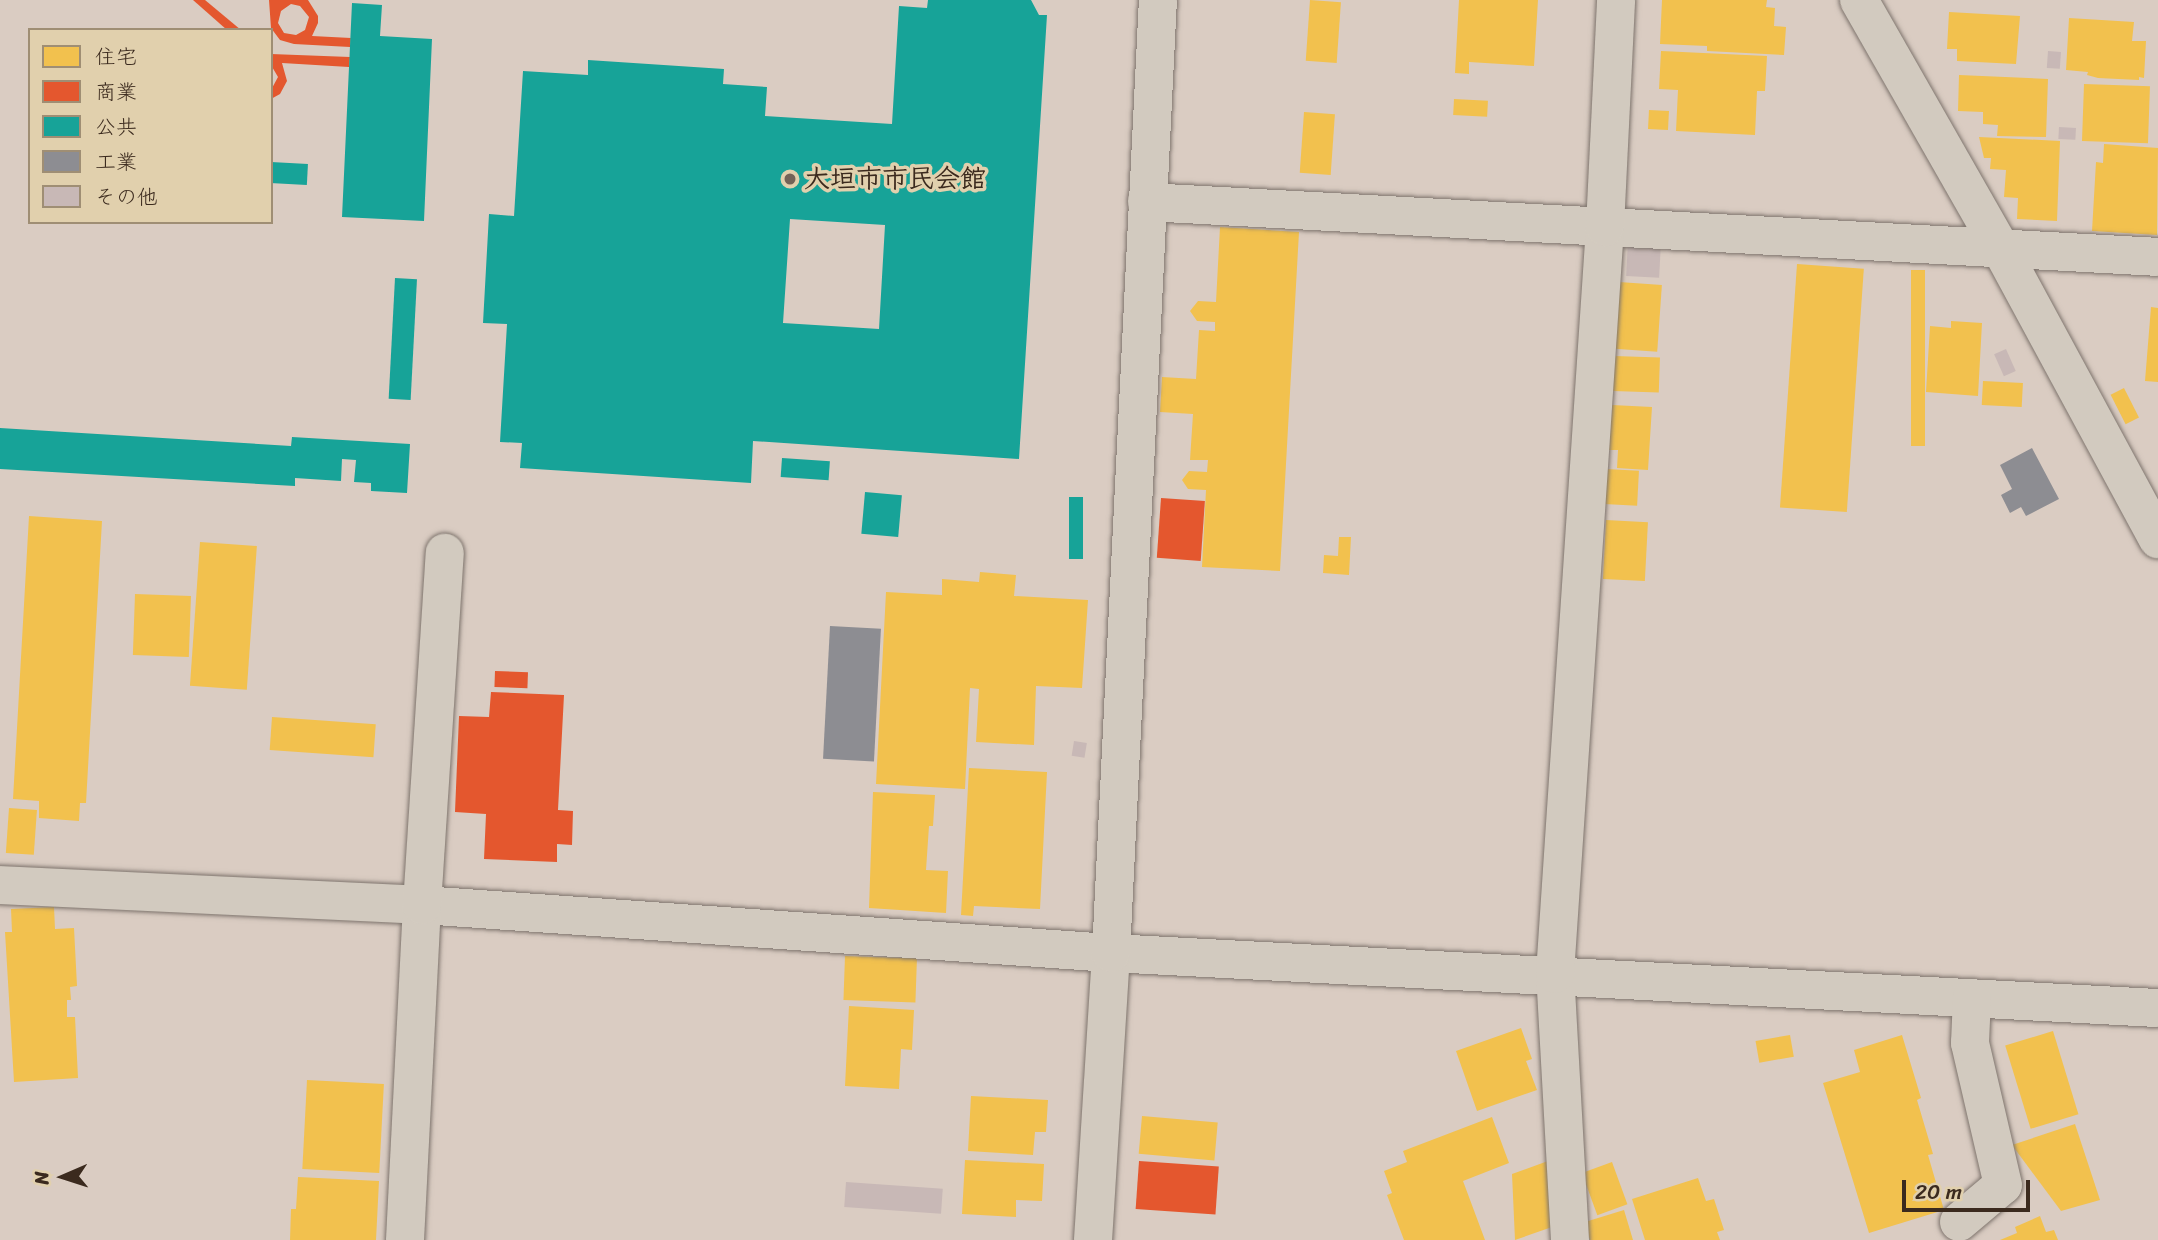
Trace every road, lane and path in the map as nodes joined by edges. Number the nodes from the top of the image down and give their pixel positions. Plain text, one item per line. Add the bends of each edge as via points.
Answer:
1 (1158, 0) edge
2 (1616, 0) edge
3 (1859, 0) edge
4 (1147, 202) junction
5 (1605, 227) junction
6 (2001, 249) junction
7 (2158, 257) edge
8 (2158, 539) edge
9 (445, 553) dead end
10 (0, 885) edge
11 (422, 905) junction
12 (1111, 953) junction
13 (1555, 974) junction
14 (1972, 998) junction
15 (2158, 1008) edge
16 (1959, 1222) dead end
17 (405, 1240) edge
18 (1093, 1240) edge
19 (1570, 1240) edge

1 - 4 street
2 - 5 street
3 - 6 street
4 - 5 street
4 - 12 street
5 - 6 street
5 - 13 street
6 - 7 street
6 - 8 street
9 - 11 street
10 - 11 street
11 - 12 street
11 - 17 street
12 - 13 street
12 - 18 street
13 - 14 street
13 - 19 street
14 - 15 street
14 - 16 street via 1970,1043 2003,1185

